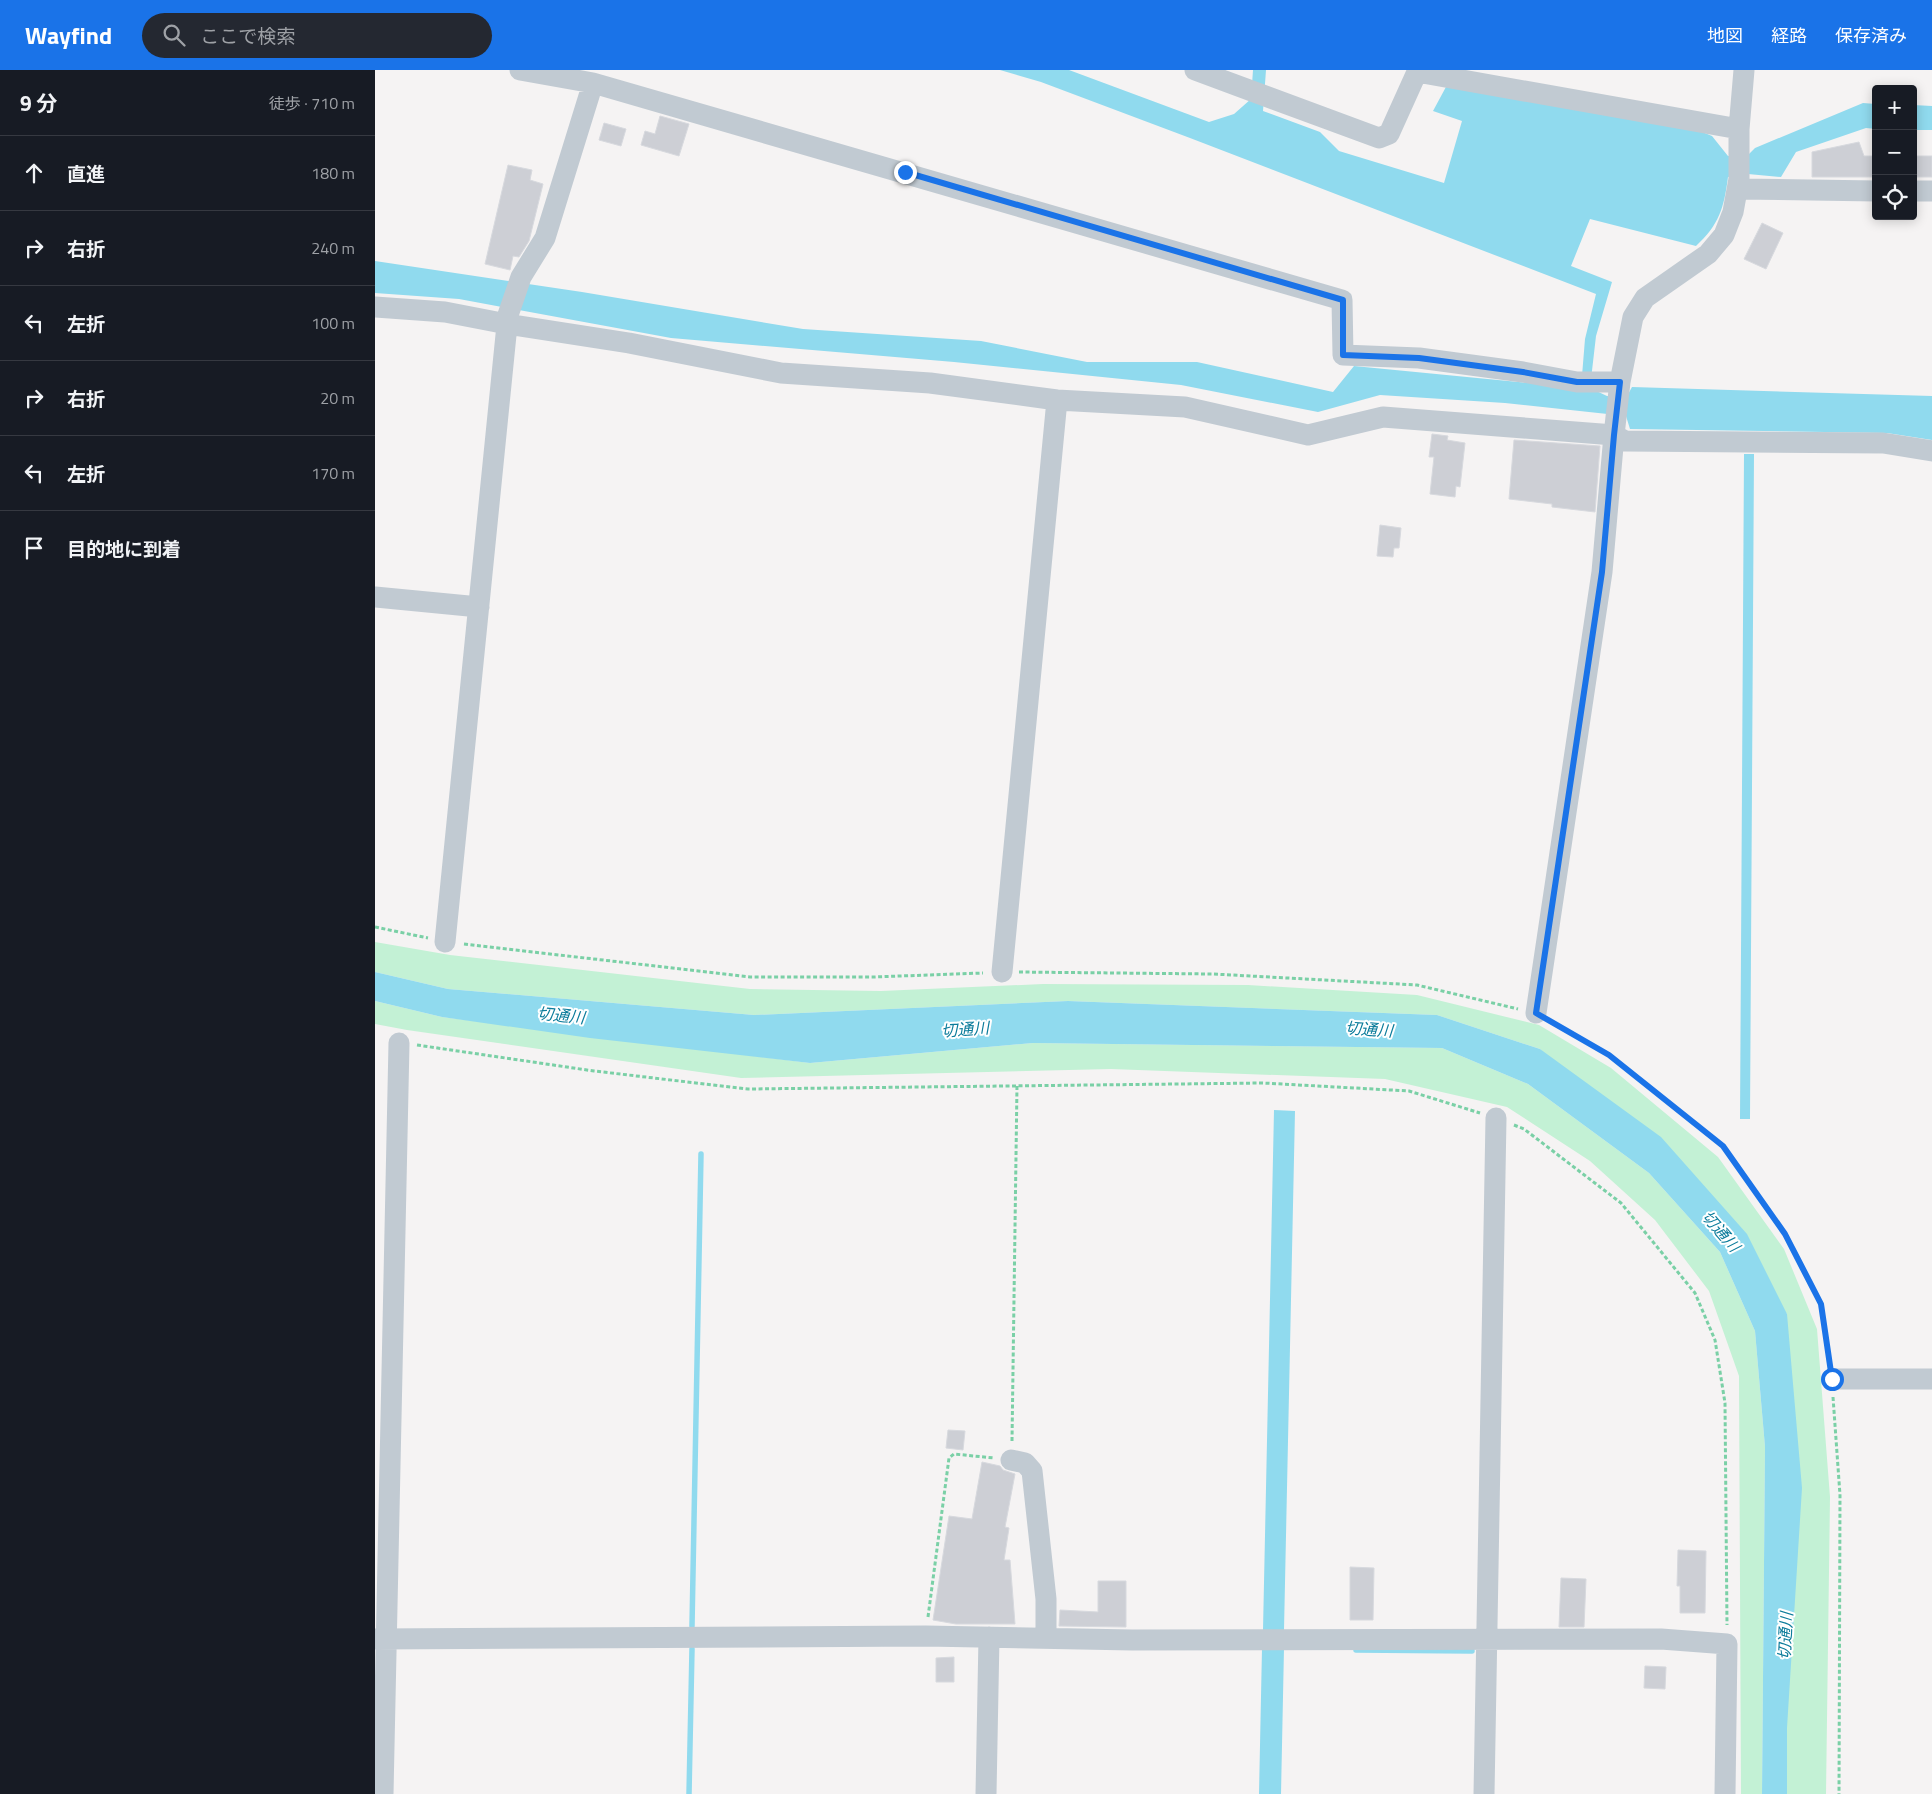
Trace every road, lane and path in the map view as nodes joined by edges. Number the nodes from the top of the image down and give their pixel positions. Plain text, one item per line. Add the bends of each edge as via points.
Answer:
1 (520, 70) edge
2 (1195, 70) edge
3 (1744, 70) edge
4 (1443, 73) edge
5 (593, 83) junction
6 (1739, 139) junction
7 (1738, 184) junction
8 (1872, 191) edge
9 (1917, 191) edge
10 (1932, 191) edge
11 (375, 308) edge
12 (507, 320) junction
13 (1619, 389) junction
14 (1057, 400) junction
15 (1615, 427) junction
16 (1932, 451) edge
17 (375, 597) edge
18 (479, 607) junction
19 (375, 927) edge
20 (445, 942) junction
21 (1001, 972) junction
22 (1536, 1013) junction
23 (399, 1043) joint
24 (1017, 1084) junction
25 (1497, 1118) junction
26 (1832, 1379) junction
27 (1932, 1379) edge
28 (1011, 1460) junction
29 (926, 1636) junction
30 (989, 1637) junction
31 (1046, 1638) junction
32 (1486, 1638) junction
33 (380, 1639) edge
34 (1727, 1644) junction
35 (383, 1794) edge
36 (986, 1794) edge
37 (1484, 1794) edge
38 (1725, 1794) edge
39 (1839, 1794) edge

1 - 5 street
2 - 4 street via 1379,138 1389,134 1417,72
3 - 6 street
4 - 6 street
5 - 12 street via 545,238 521,277
5 - 13 street via 1343,300 1343,355 1419,358
6 - 7 street
7 - 8 street
7 - 13 street via 1733,212 1724,235 1708,254 1645,298 1633,317
9 - 10 street
11 - 12 street
12 - 14 street via 781,373 930,383
12 - 18 street
13 - 15 street
14 - 15 street via 1185,407 1308,435 1383,417
14 - 21 street
15 - 16 street via 1625,441 1883,443
15 - 22 street via 1602,572
17 - 18 street
18 - 20 street
19 - 20 path
20 - 21 path via 751,977
21 - 22 path via 1213,974 1417,985
22 - 26 path via 1609,1055 1723,1146 1785,1234 1821,1304
23 - 24 path via 748,1089
23 - 33 street
24 - 25 path via 1263,1083 1409,1091
24 - 28 path
25 - 32 street
25 - 34 path via 1524,1129 1621,1203 1695,1293 1715,1340 1725,1403
26 - 27 street
26 - 39 path via 1840,1495
28 - 29 path via 954,1454 949,1458
28 - 31 street via 1025,1463 1032,1471 1046,1599
29 - 30 street
29 - 33 street
30 - 31 street
30 - 36 street
31 - 32 street
32 - 34 street via 1661,1639
32 - 37 street
33 - 35 street
34 - 38 street

